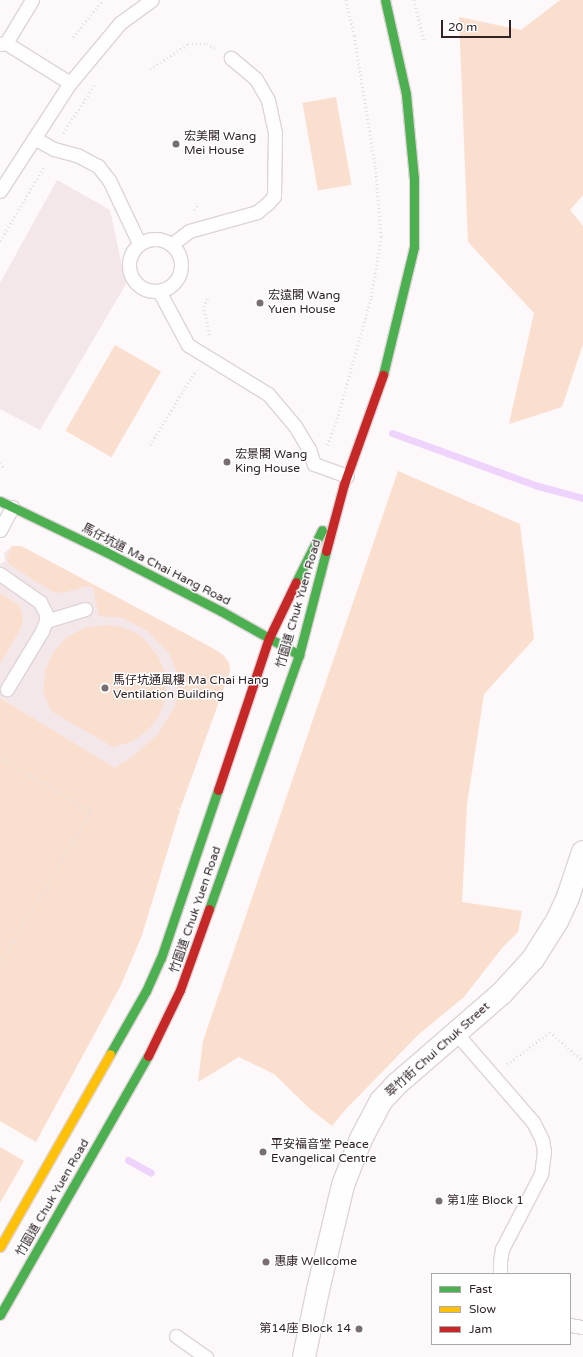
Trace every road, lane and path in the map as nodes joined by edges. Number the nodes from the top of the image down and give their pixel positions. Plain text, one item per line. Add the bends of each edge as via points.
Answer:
1 (32, 0) edge
2 (103, 0) edge
3 (152, 0) edge
4 (346, 0) edge
5 (385, 0) edge
6 (414, 0) edge
7 (73, 37) dead end
8 (3, 44) edge
9 (425, 44) dead end
10 (232, 58) joint
11 (150, 69) dead end
12 (70, 83) junction
13 (406, 94) joint
14 (71, 120) dead end
15 (34, 138) junction
16 (54, 149) junction
17 (0, 191) edge
18 (0, 241) edge
19 (139, 243) junction
20 (172, 244) junction
21 (407, 274) joint
22 (159, 291) junction
23 (208, 299) dead end
24 (206, 356) junction
25 (150, 445) dead end
26 (0, 463) edge
27 (320, 466) junction
28 (4, 468) dead end
29 (345, 480) junction
30 (0, 502) edge
31 (12, 507) junction
32 (0, 530) edge
33 (0, 574) edge
34 (85, 609) dead end
35 (46, 621) junction
36 (270, 638) junction
37 (299, 656) junction
38 (7, 689) dead end
39 (0, 757) edge
40 (583, 852) edge
41 (0, 964) edge
42 (456, 1033) junction
43 (583, 1061) edge
44 (505, 1066) dead end
45 (0, 1247) edge
46 (500, 1273) edge
47 (0, 1315) edge
48 (571, 1325) edge
49 (583, 1327) edge
50 (176, 1336) dead end
51 (206, 1357) edge
52 (304, 1357) edge

1 - 8 lane
2 - 7 path
3 - 12 lane via 120,23
4 - 27 path via 375,166 381,237 371,297 337,419
5 - 13 main road
6 - 9 path
8 - 12 lane
10 - 11 path via 207,44 188,44
10 - 20 lane via 256,79 268,100 276,133 274,196 257,212 189,231
12 - 15 lane
13 - 21 lane via 423,168 424,238 423,247
14 - 16 path
15 - 16 lane
15 - 17 lane via 12,176
16 - 18 path
16 - 19 lane via 78,155 98,166 109,180
19 - 20 lane via 156,238
19 - 22 lane via 129,257 130,275 142,288
20 - 22 lane via 181,259 180,272 174,283
21 - 29 main road, 竹園道 Chuk Yuen Road via 384,373
22 - 24 lane via 188,345
23 - 24 path via 204,306 211,342
24 - 25 path
24 - 27 lane via 268,394 295,426 309,449 314,464
26 - 28 path
27 - 29 lane
29 - 36 main road, 竹園道 Chuk Yuen Road
29 - 37 main road, 竹園道 Chuk Yuen Road
30 - 31 main road, 馬仔坑道 Ma Chai Hang Road
31 - 32 lane
31 - 36 main road, 馬仔坑道 Ma Chai Hang Road via 119,559
33 - 35 lane via 40,602 46,614
34 - 35 lane
35 - 38 lane
36 - 37 main road, 馬仔坑道 Ma Chai Hang Road
36 - 45 main road, 竹園道 Chuk Yuen Road via 161,958 146,991
37 - 47 main road, 竹園道 Chuk Yuen Road via 180,990 165,1024
39 - 41 path via 91,812
40 - 42 street, 翠竹街 Chui Chuk Street via 557,921 532,959 501,994
42 - 46 lane via 533,1122 542,1140 544,1151 541,1174 502,1249
42 - 52 street, 翠竹街 Chui Chuk Street via 381,1101 361,1139 343,1185
43 - 44 path via 550,1032
48 - 49 lane
50 - 51 lane

